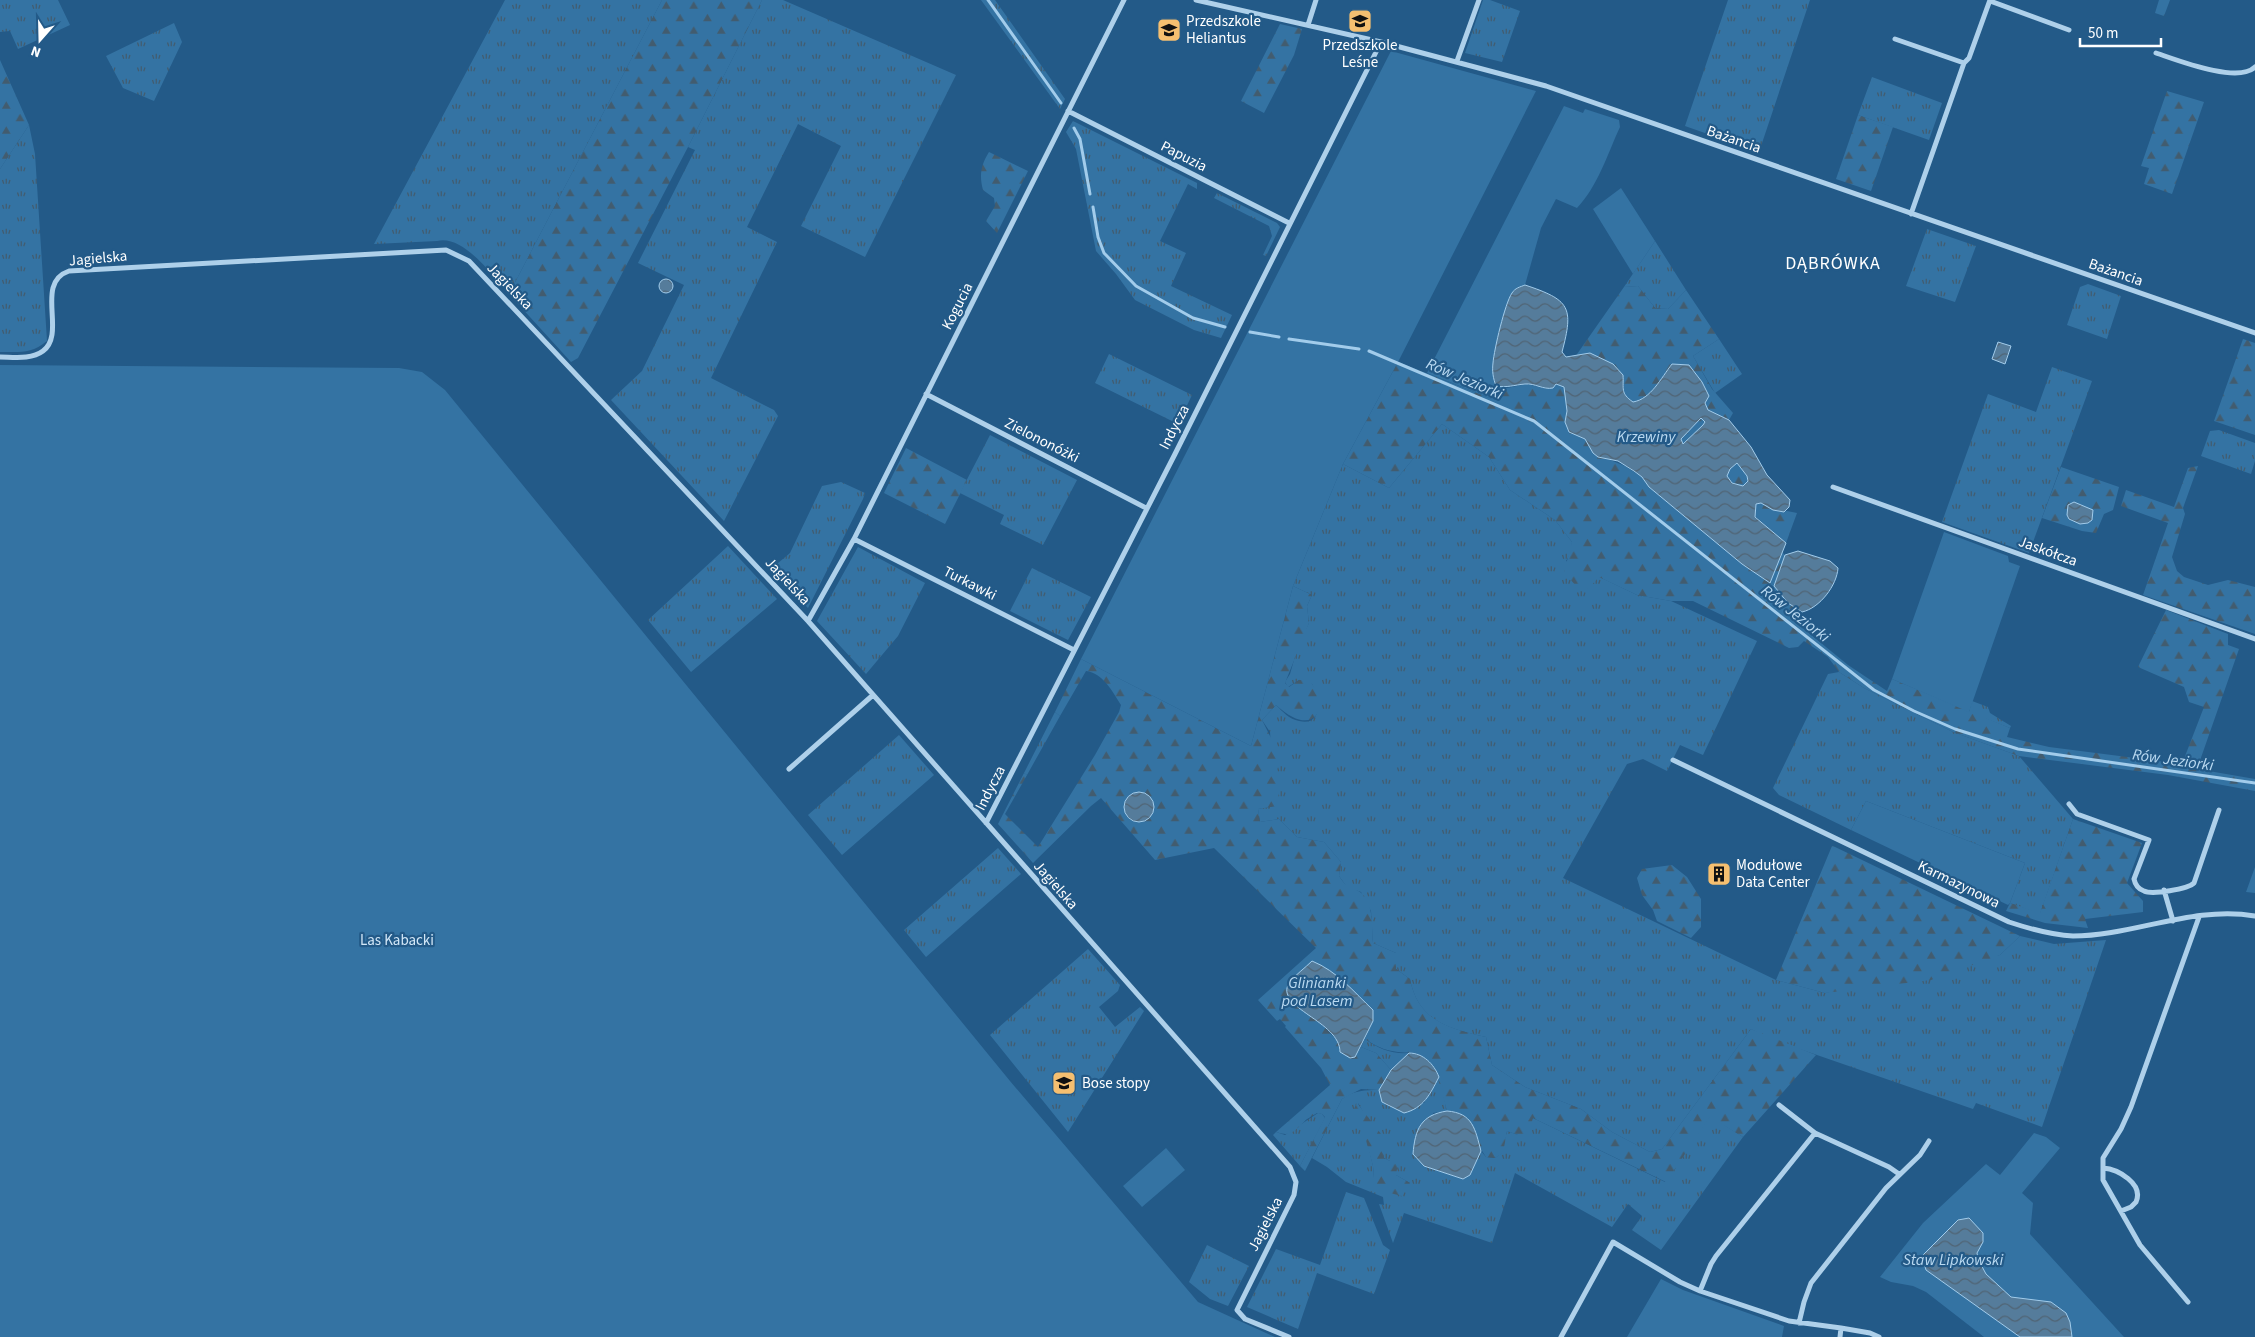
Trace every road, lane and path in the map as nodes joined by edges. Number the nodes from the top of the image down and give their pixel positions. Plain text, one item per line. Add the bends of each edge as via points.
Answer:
1 (1124, 0) edge
2 (1196, 0) edge
3 (1316, 0) edge
4 (1479, 0) edge
5 (1990, 1) edge
6 (1308, 25) junction
7 (2069, 30) dead end
8 (1894, 39) dead end
9 (1381, 42) junction
10 (2156, 53) dead end
11 (1457, 61) junction
12 (1964, 63) junction
13 (2255, 67) edge
14 (1068, 111) junction
15 (1911, 214) junction
16 (1289, 223) junction
17 (2255, 334) edge
18 (0, 357) edge
19 (926, 394) junction
20 (1833, 487) dead end
21 (1146, 508) junction
22 (854, 538) junction
23 (808, 621) junction
24 (2255, 639) edge
25 (1074, 650) junction
26 (873, 695) junction
27 (1673, 760) dead end
28 (789, 769) dead end
29 (2069, 804) dead end
30 (2219, 810) dead end
31 (986, 823) junction
32 (2164, 890) junction
33 (2255, 916) edge
34 (2199, 917) junction
35 (2173, 921) junction
36 (1779, 1105) dead end
37 (1815, 1133) junction
38 (1929, 1141) dead end
39 (2103, 1168) junction
40 (1899, 1174) junction
41 (2121, 1211) junction
42 (1700, 1291) junction
43 (2188, 1302) dead end
44 (1799, 1323) junction
45 (1841, 1328) junction
46 (1290, 1337) edge
47 (1561, 1337) edge
48 (1840, 1337) edge
49 (1879, 1337) edge

1 - 14 street, Kogucia
2 - 6 street, Bażancia
3 - 6 street
4 - 11 street
5 - 7 street
5 - 12 street via 1969,58
6 - 9 street, Bażancia
8 - 12 street
9 - 11 street, Bażancia
9 - 16 street, Indycza
10 - 13 street via 2204,68 2243,73
11 - 15 street, Bażancia via 1546,86
12 - 15 street
14 - 16 street, Papuzia
14 - 19 street, Kogucia
15 - 17 street, Bażancia
16 - 21 street, Indycza
18 - 23 street, Jagielska via 28,356 46,348 51,338 53,287 59,275 69,271 446,250 456,253 469,260
19 - 21 street, Zielononóżki
19 - 22 street, Kogucia
20 - 24 street, Jaskółcza
21 - 25 street, Indycza
22 - 23 street, Kogucia
22 - 25 street, Turkawki
23 - 26 street, Jagielska
25 - 31 street, Indycza
26 - 28 street
26 - 31 street, Jagielska
27 - 35 street, Karmazynowa via 2000,918 2027,928 2073,936
29 - 32 street via 2077,814 2149,840 2135,883 2147,892
30 - 32 street via 2194,883 2185,888
31 - 46 street, Jagielska via 1290,1167 1296,1182 1294,1195 1237,1310 1245,1319
32 - 35 street
33 - 34 street, Karmazynowa
34 - 35 street, Karmazynowa
34 - 39 street via 2131,1107 2103,1158
36 - 37 street
37 - 40 street
37 - 42 street via 1716,1256
38 - 40 street via 1920,1155
39 - 41 street via 2106,1188
39 - 41 street via 2111,1169 2134,1183 2137,1189 2136,1202
40 - 44 street via 1811,1284
41 - 43 street via 2140,1245
42 - 44 street
42 - 47 street via 1613,1242
44 - 45 street
45 - 48 street
45 - 49 street

